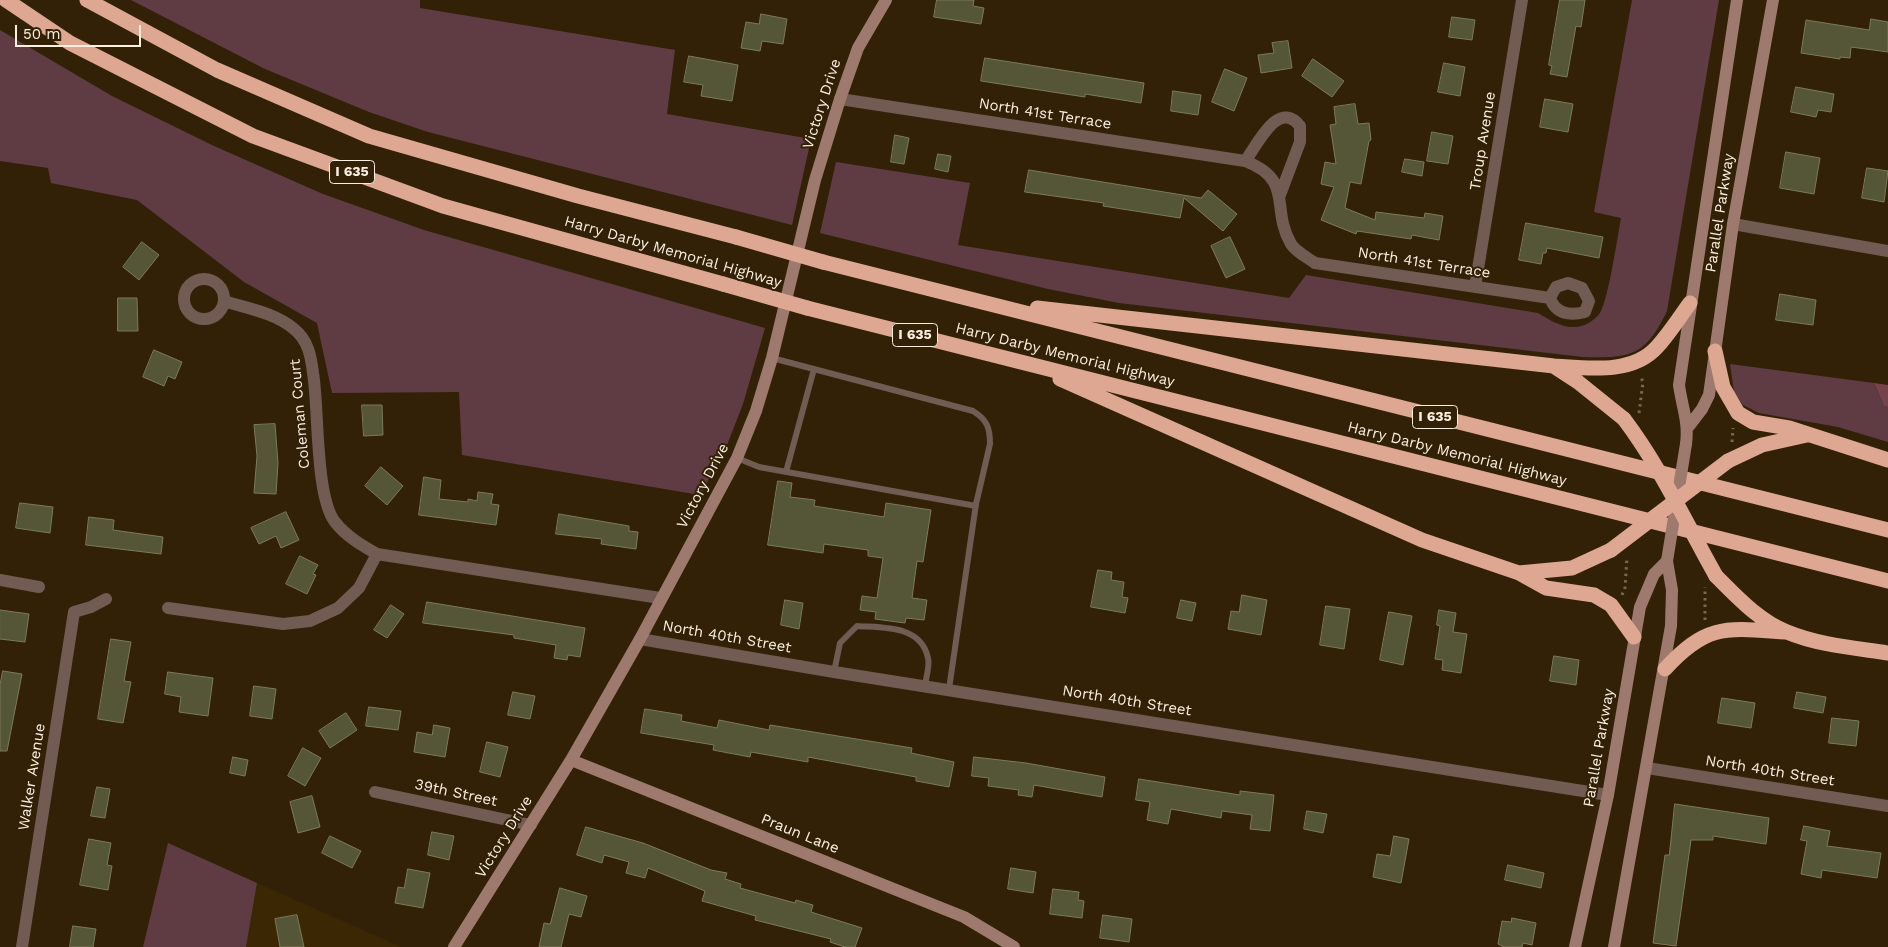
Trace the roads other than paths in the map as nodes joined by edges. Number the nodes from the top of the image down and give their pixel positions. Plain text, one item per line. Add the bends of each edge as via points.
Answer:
1 (6, 0) edge
2 (87, 0) edge
3 (886, 0) edge
4 (1522, 0) edge
5 (1737, 0) edge
6 (1772, 0) edge
7 (840, 99) junction
8 (1245, 161) junction
9 (1280, 195) junction
10 (1733, 224) junction
11 (1888, 251) edge
12 (1475, 287) junction
13 (1550, 298) dead end
14 (224, 301) dead end
15 (983, 303) junction
16 (1690, 303) junction
17 (1715, 351) junction
18 (772, 358) junction
19 (1022, 362) junction
20 (1554, 366) junction
21 (814, 369) junction
22 (1689, 426) junction
23 (1809, 434) junction
24 (737, 458) junction
25 (1888, 460) edge
26 (786, 472) junction
27 (1676, 502) junction
28 (976, 506) junction
29 (1888, 530) edge
30 (377, 554) junction
31 (1666, 561) junction
32 (1519, 573) junction
33 (0, 580) edge
34 (1888, 581) edge
35 (39, 587) dead end
36 (660, 598) junction
37 (106, 599) dead end
38 (168, 608) dead end
39 (1786, 632) junction
40 (1634, 637) junction
41 (640, 639) junction
42 (1888, 653) edge
43 (1665, 669) junction
44 (834, 672) junction
45 (925, 685) junction
46 (949, 689) junction
47 (571, 760) junction
48 (1647, 768) junction
49 (375, 792) dead end
50 (1608, 795) junction
51 (1888, 806) edge
52 (531, 825) junction
53 (22, 947) edge
54 (454, 947) edge
55 (1014, 947) edge
56 (1576, 947) edge
57 (1614, 947) edge

1 - 19 highway, Harry Darby Memorial Highway / I 635, bridge via 70,44 253,136 443,206 807,308
2 - 15 highway, Harry Darby Memorial Highway / I 635, bridge via 217,70 369,136 578,196
3 - 7 main road, Victory Drive via 858,48
4 - 12 street, Troup Avenue
5 - 16 main road, Parallel Parkway
6 - 10 main road, Parallel Parkway
7 - 8 street, North 41st Terrace
7 - 18 main road, Victory Drive via 815,180
8 - 9 street, North 41st Terrace via 1262,167 1274,179
8 - 9 street, North 41st Terrace via 1268,125 1286,118 1296,120 1300,126 1300,142
9 - 12 street, North 41st Terrace via 1283,226 1292,246 1316,263
10 - 11 street
10 - 17 main road, Parallel Parkway
12 - 13 street, North 41st Terrace
14 - 30 street, Coleman Court via 274,317 294,329 310,350 323,494 334,521 354,541
15 - 20 highway
15 - 29 highway, Harry Darby Memorial Highway / I 635
16 - 20 highway via 1656,348 1633,363 1600,368
16 - 22 main road, Parallel Parkway via 1679,385
17 - 22 main road, Parallel Parkway via 1709,395
17 - 23 highway via 1723,387 1738,413 1753,422
18 - 21 lane
18 - 24 main road, Victory Drive
19 - 32 highway via 1422,540
19 - 34 highway, Harry Darby Memorial Highway / I 635
20 - 27 highway, bridge via 1630,419
21 - 26 lane
21 - 28 lane via 974,411 984,418 990,444
22 - 27 main road, Parallel Parkway, bridge
23 - 25 highway
23 - 27 highway, bridge via 1730,455
24 - 26 lane via 759,467
24 - 36 main road, Victory Drive
26 - 28 lane
27 - 31 main road, Parallel Parkway, bridge
27 - 32 highway, bridge via 1619,552 1572,568
27 - 39 highway, bridge via 1711,578
28 - 46 lane
30 - 36 street, North 40th Street
30 - 38 street via 359,588 338,608 310,621 283,624
31 - 40 main road, Parallel Parkway via 1654,574 1640,607
31 - 43 main road, Parallel Parkway via 1672,590
32 - 40 highway via 1546,588 1594,595 1611,605
33 - 35 street
36 - 41 main road, Victory Drive
37 - 53 street, Walker Avenue via 74,612
39 - 42 highway via 1831,644
39 - 43 highway via 1737,629 1709,633 1680,653
40 - 50 main road, Parallel Parkway
41 - 44 street, North 40th Street
41 - 47 main road, Victory Drive
43 - 48 main road, Parallel Parkway
44 - 45 street, North 40th Street
44 - 45 lane via 840,643 857,626 900,629 920,640 929,660
45 - 46 street, North 40th Street
46 - 50 street, North 40th Street
47 - 52 main road, Victory Drive
47 - 55 main road, Praun Lane via 964,917
48 - 51 street, North 40th Street
48 - 57 main road, Parallel Parkway
49 - 52 street, 39th Street
50 - 56 main road, Parallel Parkway
52 - 54 main road, Victory Drive

